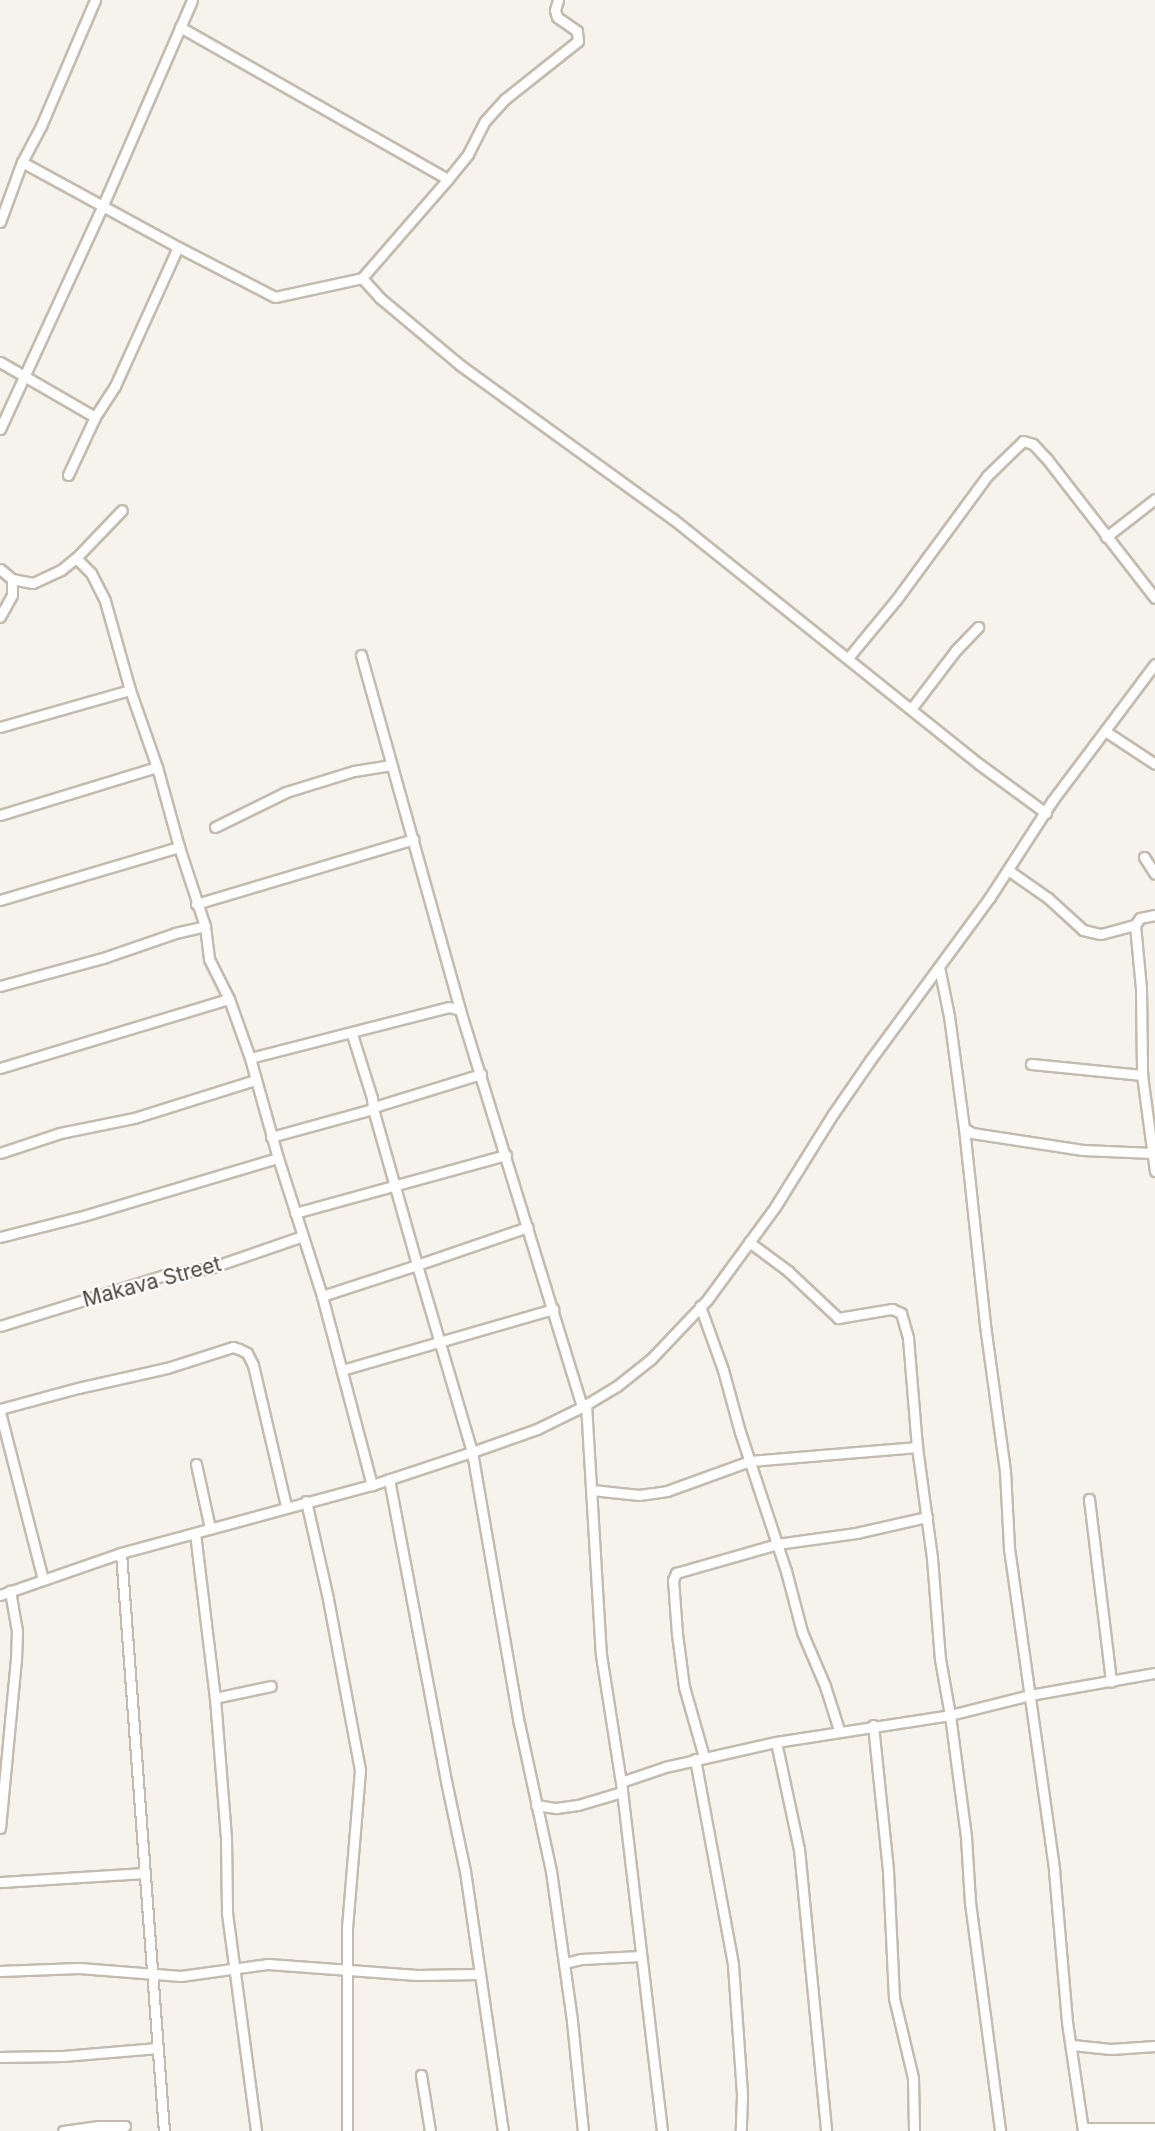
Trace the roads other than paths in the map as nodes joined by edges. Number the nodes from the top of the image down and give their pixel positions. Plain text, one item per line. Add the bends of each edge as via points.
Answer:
1 (95, 0) edge
2 (192, 0) edge
3 (558, 0) edge
4 (180, 27) junction
5 (22, 162) junction
6 (448, 179) junction
7 (103, 205) junction
8 (0, 222) edge
9 (178, 247) junction
10 (362, 278) junction
11 (0, 362) edge
12 (25, 377) junction
13 (95, 417) junction
14 (0, 429) edge
15 (68, 475) dead end
16 (1155, 499) edge
17 (122, 510) dead end
18 (1106, 537) junction
19 (76, 558) junction
20 (0, 569) edge
21 (12, 579) junction
22 (1155, 598) edge
23 (0, 617) edge
24 (978, 627) dead end
25 (361, 655) dead end
26 (848, 658) junction
27 (1154, 667) edge
28 (130, 690) junction
29 (911, 709) junction
30 (0, 727) edge
31 (1105, 731) junction
32 (1155, 764) edge
33 (392, 765) junction
34 (157, 767) junction
35 (1046, 813) junction
36 (0, 816) edge
37 (215, 827) dead end
38 (414, 839) junction
39 (179, 847) junction
40 (1144, 857) dead end
41 (1008, 870) junction
42 (1155, 874) edge
43 (0, 900) edge
44 (196, 904) junction
45 (1155, 915) edge
46 (1135, 925) junction
47 (205, 926) junction
48 (939, 967) junction
49 (0, 986) edge
50 (229, 999) junction
51 (460, 1010) junction
52 (352, 1034) junction
53 (250, 1059) junction
54 (1031, 1064) dead end
55 (0, 1068) edge
56 (481, 1074) junction
57 (1142, 1075) junction
58 (255, 1080) junction
59 (373, 1108) junction
60 (964, 1128) junction
61 (271, 1137) junction
62 (0, 1153) edge
63 (1153, 1153) junction
64 (506, 1155) junction
65 (278, 1158) junction
66 (1155, 1171) edge
67 (396, 1187) junction
68 (295, 1213) junction
69 (528, 1227) junction
70 (303, 1236) junction
71 (0, 1237) edge
72 (749, 1242) junction
73 (417, 1265) junction
74 (322, 1296) junction
75 (700, 1306) junction
76 (553, 1309) junction
77 (0, 1326) edge
78 (439, 1343) junction
79 (342, 1370) junction
80 (584, 1406) junction
81 (0, 1411) edge
82 (917, 1447) junction
83 (472, 1452) junction
84 (750, 1461) junction
85 (196, 1464) dead end
86 (389, 1479) junction
87 (372, 1485) junction
88 (592, 1490) junction
89 (1089, 1499) dead end
90 (306, 1501) junction
91 (286, 1506) junction
92 (927, 1517) junction
93 (210, 1528) junction
94 (195, 1533) junction
95 (777, 1544) junction
96 (121, 1553) junction
97 (43, 1580) junction
98 (10, 1591) junction
99 (0, 1595) edge
100 (1155, 1674) edge
101 (1111, 1682) junction
102 (271, 1686) dead end
103 (1030, 1695) junction
104 (214, 1698) junction
105 (950, 1715) junction
106 (873, 1725) junction
107 (839, 1731) junction
108 (776, 1742) junction
109 (700, 1758) junction
110 (621, 1787) junction
111 (536, 1805) junction
112 (0, 1828) edge
113 (144, 1874) junction
114 (0, 1882) edge
115 (641, 1956) junction
116 (565, 1964) junction
117 (348, 1969) junction
118 (236, 1970) junction
119 (0, 1971) edge
120 (478, 1974) junction
121 (151, 1976) junction
122 (1072, 2045) junction
123 (1155, 2046) edge
124 (158, 2048) junction
125 (0, 2057) edge
126 (421, 2075) dead end
127 (125, 2126) dead end
128 (1155, 2128) edge
129 (1083, 2130) edge
130 (63, 2131) edge
131 (164, 2131) edge
132 (256, 2131) edge
133 (347, 2131) edge
134 (430, 2131) edge
135 (503, 2131) edge
136 (583, 2131) edge
137 (662, 2131) edge
138 (741, 2131) edge
139 (826, 2131) edge
140 (914, 2131) edge
141 (1000, 2131) edge

1 - 5 street
2 - 4 street
3 - 6 street via 557,17 577,31 578,41 505,99 485,121 468,154
4 - 6 street
4 - 7 street
5 - 7 street
5 - 8 street
6 - 10 street
7 - 9 street
7 - 12 street
9 - 10 street via 274,297
9 - 13 street via 115,386
10 - 26 street via 380,298 460,365 673,519
11 - 12 street
12 - 13 street
12 - 14 street
13 - 15 street
16 - 18 street
17 - 19 street
18 - 22 street
18 - 26 street via 1047,459 1033,444 1023,441 987,476
19 - 21 street via 33,583
19 - 28 street via 91,573 105,601
20 - 21 street
21 - 23 street via 12,595
24 - 29 street
25 - 33 street
26 - 29 street
27 - 31 street
28 - 30 street
28 - 34 street
29 - 35 street
31 - 32 street
31 - 35 street
33 - 37 street via 354,771 286,792
33 - 38 street
34 - 36 street
34 - 39 street
35 - 41 street
38 - 44 street
38 - 51 street
39 - 43 street
39 - 44 street
40 - 42 street
41 - 46 street via 1048,898 1083,930 1101,934
41 - 48 street
44 - 47 street
45 - 46 street via 1140,918
46 - 57 street via 1141,988
47 - 49 street
47 - 50 street via 209,959
48 - 60 street
48 - 72 street via 833,1114
50 - 53 street
50 - 55 street
51 - 52 street via 449,1006
51 - 56 street
52 - 53 street
52 - 59 street
53 - 58 street
54 - 57 street
56 - 59 street
56 - 64 street
57 - 63 street
58 - 61 street
58 - 62 street via 134,1118 60,1133
59 - 61 street
59 - 67 street
60 - 63 street via 972,1133 1083,1150
60 - 103 street via 1005,1470 1009,1548
61 - 65 street
63 - 66 street
64 - 67 street
64 - 69 street
65 - 68 street
65 - 71 street
67 - 68 street
67 - 73 street
68 - 70 street
69 - 73 street
69 - 76 street
70 - 74 street
70 - 77 street, Makava Street via 210,1268 165,1275
72 - 75 street
72 - 82 street via 788,1271 838,1318 892,1309 901,1313 909,1338
73 - 74 street
73 - 78 street
74 - 79 street
75 - 80 street via 651,1359
75 - 84 street
76 - 78 street
76 - 80 street
78 - 79 street
78 - 83 street
79 - 87 street
80 - 83 street via 537,1429
80 - 88 street
81 - 91 street via 239,1348 253,1365
81 - 97 street
82 - 84 street
82 - 92 street
83 - 86 street
83 - 111 street
84 - 88 street via 667,1491 639,1495
84 - 95 street
85 - 93 street
86 - 87 street
86 - 120 street via 465,1870
87 - 90 street
88 - 110 street via 601,1655
89 - 101 street
90 - 91 street
90 - 117 street via 360,1770 347,1927
91 - 93 street
92 - 95 street via 856,1533
92 - 105 street via 940,1659
93 - 94 street
94 - 96 street
94 - 104 street
95 - 107 street via 802,1632
95 - 109 street via 682,1570 673,1580 684,1687
96 - 97 street
96 - 113 street
97 - 98 street
98 - 99 street
98 - 112 street via 17,1631 16,1660
100 - 101 street
101 - 103 street
102 - 104 street
103 - 105 street
103 - 122 street
104 - 118 street via 226,1838 227,1913
105 - 106 street
105 - 141 street
106 - 107 street
106 - 140 street via 886,1850 894,1998 913,2078
107 - 108 street
108 - 109 street
108 - 139 street via 799,1849
109 - 110 street
109 - 138 street via 733,1965
110 - 111 street via 578,1805
110 - 115 street
111 - 116 street
113 - 114 street
113 - 121 street
115 - 116 street via 581,1959
115 - 137 street
116 - 136 street
117 - 118 street via 268,1965
117 - 120 street via 417,1975
117 - 133 street
118 - 121 street
118 - 132 street
119 - 121 street via 79,1968 125,1970
120 - 135 street
121 - 124 street
122 - 123 street via 1111,2049
122 - 129 street
124 - 125 street
124 - 131 street
126 - 134 street
127 - 130 street
128 - 129 street

